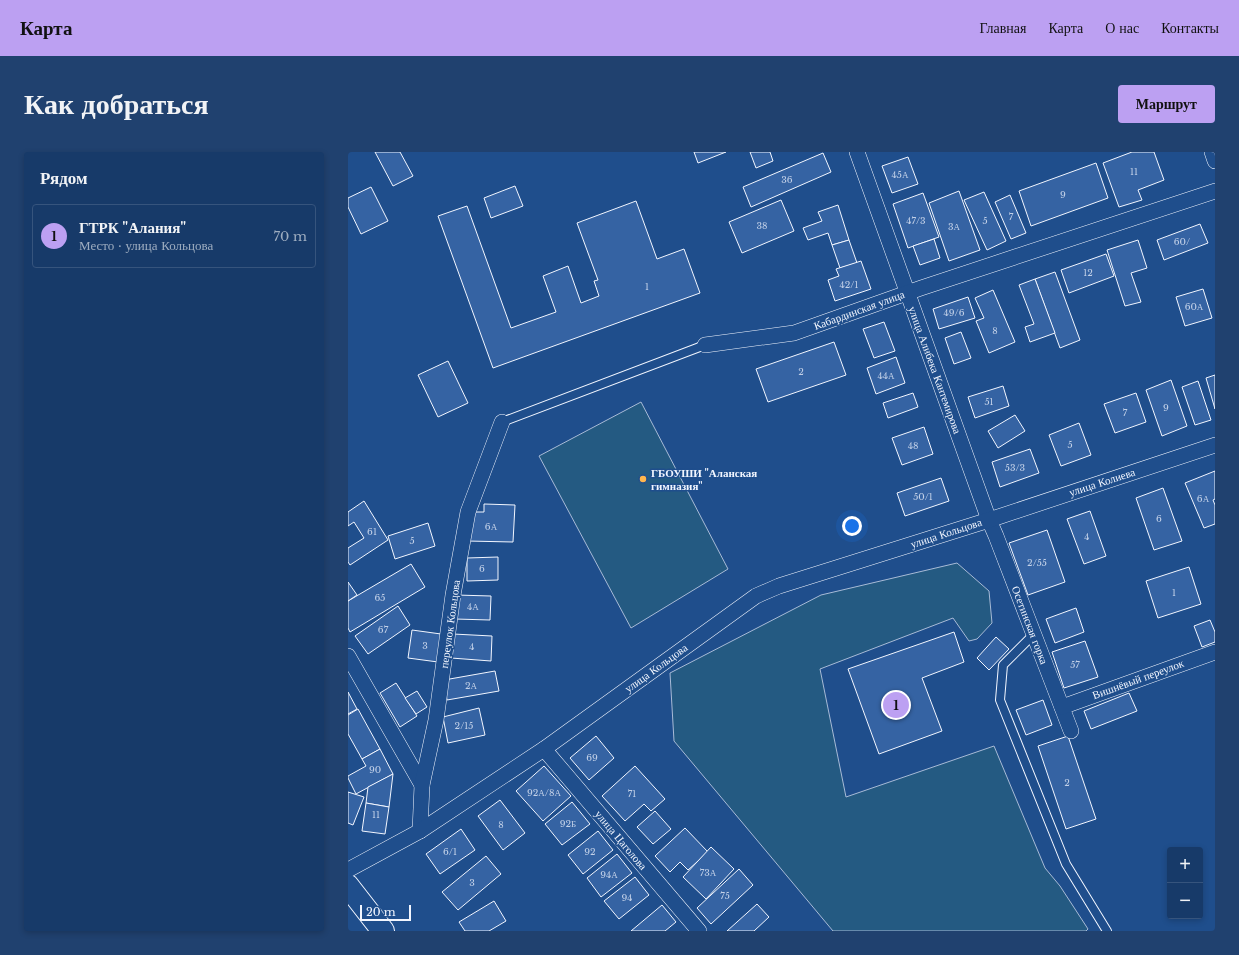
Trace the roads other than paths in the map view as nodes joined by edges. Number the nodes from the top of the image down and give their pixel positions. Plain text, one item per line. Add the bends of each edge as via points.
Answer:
1 (857, 152) edge
2 (1212, 152) edge
3 (1215, 161) edge
4 (1215, 191) edge
5 (908, 292) junction
6 (705, 345) joint
7 (502, 422) joint
8 (1215, 445) edge
9 (989, 520) junction
10 (1034, 634) junction
11 (1215, 652) edge
12 (348, 656) edge
13 (1062, 707) junction
14 (1071, 731) dead end
15 (544, 749) junction
16 (422, 785) junction
17 (420, 831) junction
18 (348, 870) edge
19 (348, 886) edge
20 (383, 931) edge
21 (699, 931) edge
22 (1107, 931) edge

1 - 5 street, улица Алибека Кантемирова
2 - 3 street
4 - 5 street, Кабардинская улица
5 - 6 street, Кабардинская улица via 794,333
5 - 9 street, улица Алибека Кантемирова
6 - 7 lane, Кабардинская улица
7 - 16 street, переулок Кольцова via 468,512 453,595 436,720
8 - 9 street, улица Колиева
9 - 10 street, Осетинская горка
9 - 15 street, улица Кольцова via 779,586 756,596
10 - 13 street, Осетинская горка
10 - 22 lane via 1003,665 1000,700 1066,864
11 - 13 street, Вишнёвый переулок
12 - 16 street
13 - 14 street, Осетинская горка
15 - 17 street, улица Кольцова
15 - 21 street, улица Цаголова
16 - 17 street, переулок Кольцова
17 - 18 street, улица Кольцова
19 - 20 main road

